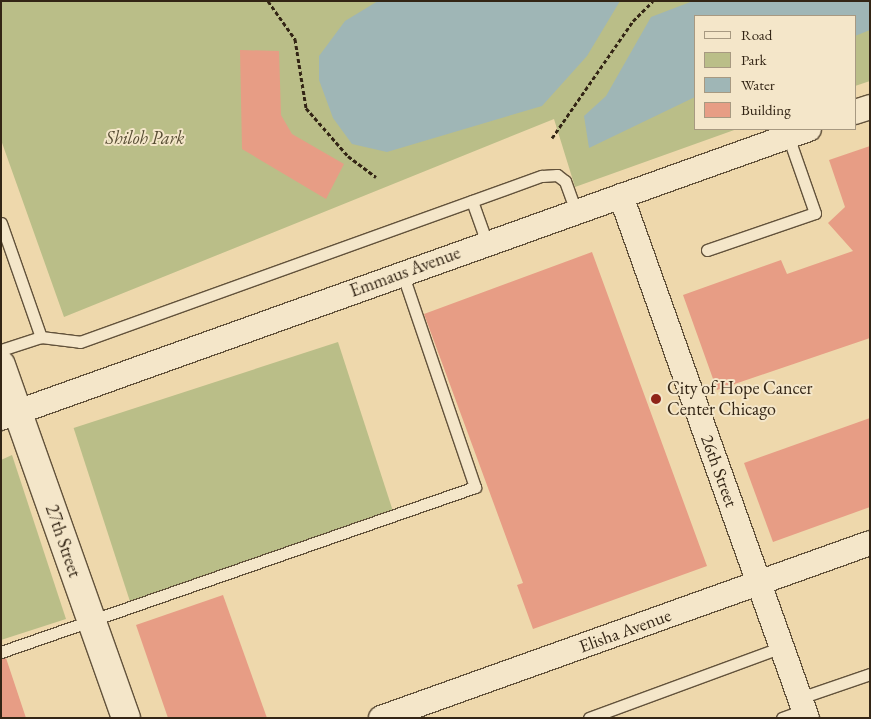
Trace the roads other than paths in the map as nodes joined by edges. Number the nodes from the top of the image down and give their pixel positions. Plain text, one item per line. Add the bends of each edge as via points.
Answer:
1 (870, 107) edge
2 (856, 112) edge
3 (798, 133) edge
4 (621, 196) junction
5 (472, 201) junction
6 (576, 212) junction
7 (1, 223) edge
8 (487, 243) junction
9 (706, 250) dead end
10 (402, 273) junction
11 (41, 338) junction
12 (1, 350) edge
13 (1, 364) edge
14 (10, 415) edge
15 (870, 543) edge
16 (759, 583) junction
17 (92, 623) junction
18 (782, 647) junction
19 (1, 652) edge
20 (870, 674) edge
21 (803, 709) edge
22 (410, 713) edge
23 (126, 718) edge
24 (381, 718) edge
25 (589, 718) edge
26 (782, 718) edge

1 - 2 street
3 - 4 street, Emmaus Avenue
3 - 9 lane via 815,213
4 - 6 street, Emmaus Avenue
4 - 16 street, 26th Street
5 - 6 lane via 557,175 565,181
5 - 8 lane
5 - 11 lane via 80,342
6 - 8 street, Emmaus Avenue
7 - 11 lane
8 - 10 street, Emmaus Avenue
10 - 14 street, Emmaus Avenue
10 - 17 lane via 475,487
11 - 12 lane
13 - 14 street, 27th Street
14 - 17 street, 27th Street
15 - 16 street, Elisha Avenue
16 - 18 street, 26th Street
16 - 22 street, Elisha Avenue
17 - 19 lane
17 - 23 street, 27th Street
18 - 21 street, 26th Street
18 - 25 lane
20 - 21 lane
21 - 26 lane
22 - 24 street, Elisha Avenue

